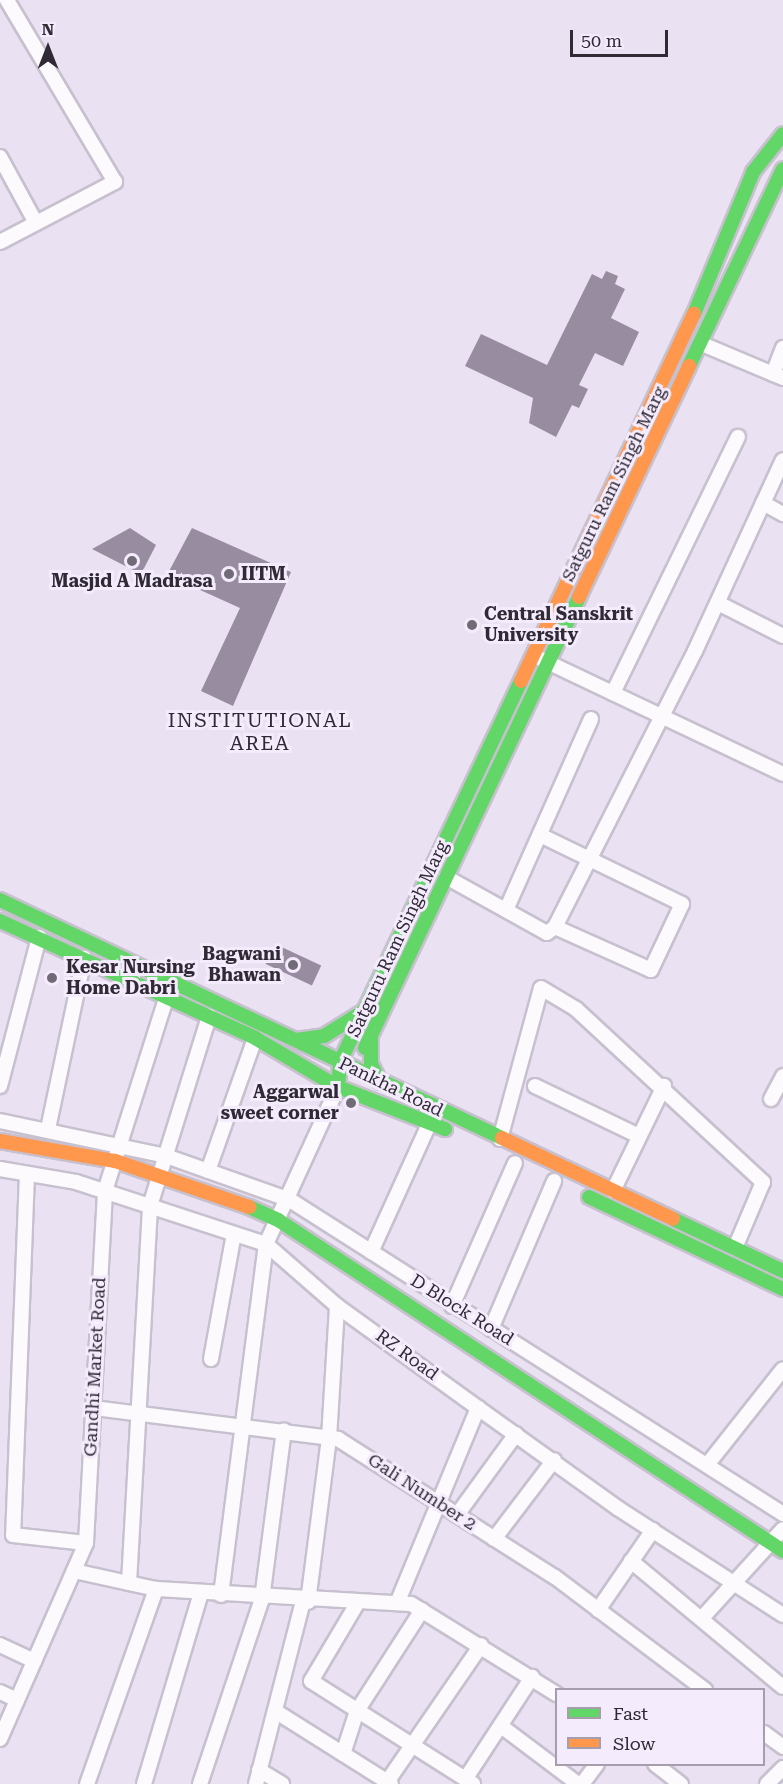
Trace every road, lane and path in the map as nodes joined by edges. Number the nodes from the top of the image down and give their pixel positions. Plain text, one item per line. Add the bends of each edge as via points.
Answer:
1 (7, 0) edge
2 (783, 134) edge
3 (0, 157) edge
4 (783, 169) edge
5 (36, 223) junction
6 (0, 242) edge
7 (702, 344) junction
8 (783, 348) edge
9 (778, 376) edge
10 (738, 437) dead end
11 (783, 460) edge
12 (763, 503) junction
13 (783, 513) edge
14 (718, 603) junction
15 (783, 636) edge
16 (532, 654) junction
17 (549, 663) junction
18 (613, 693) junction
19 (662, 718) junction
20 (591, 719) dead end
21 (783, 774) edge
22 (540, 835) junction
23 (592, 856) junction
24 (446, 877) junction
25 (0, 900) edge
26 (506, 910) junction
27 (0, 921) edge
28 (555, 927) junction
29 (39, 937) junction
30 (84, 958) junction
31 (167, 996) junction
32 (364, 1011) junction
33 (209, 1016) junction
34 (371, 1036) junction
35 (255, 1038) junction
36 (296, 1040) junction
37 (340, 1062) junction
38 (355, 1070) junction
39 (783, 1076) edge
40 (380, 1082) junction
41 (0, 1086) edge
42 (535, 1086) dead end
43 (664, 1086) junction
44 (338, 1087) junction
45 (771, 1099) dead end
46 (0, 1121) edge
47 (430, 1122) junction
48 (48, 1129) junction
49 (639, 1136) junction
50 (462, 1137) dead end
51 (500, 1139) junction
52 (0, 1142) edge
53 (123, 1145) junction
54 (483, 1147) dead end
55 (166, 1156) junction
56 (115, 1161) junction
57 (514, 1162) junction
58 (0, 1169) edge
59 (208, 1172) junction
60 (27, 1174) junction
61 (158, 1174) junction
62 (554, 1181) junction
63 (105, 1191) junction
64 (613, 1191) junction
65 (290, 1200) junction
66 (150, 1206) junction
67 (278, 1220) junction
68 (234, 1234) junction
69 (266, 1244) junction
70 (735, 1248) junction
71 (371, 1252) junction
72 (783, 1271) edge
73 (783, 1289) edge
74 (337, 1306) junction
75 (452, 1306) junction
76 (491, 1329) junction
77 (211, 1359) dead end
78 (782, 1374) edge
79 (94, 1408) junction
80 (478, 1408) junction
81 (139, 1412) junction
82 (240, 1423) junction
83 (284, 1431) junction
84 (516, 1434) junction
85 (329, 1438) junction
86 (554, 1460) junction
87 (707, 1465) junction
88 (439, 1504) junction
89 (783, 1514) edge
90 (457, 1515) junction
91 (783, 1529) edge
92 (653, 1530) junction
93 (6, 1535) edge
94 (494, 1539) junction
95 (767, 1540) junction
96 (86, 1543) junction
97 (783, 1551) edge
98 (631, 1561) junction
99 (74, 1570) junction
100 (732, 1581) junction
101 (129, 1583) junction
102 (156, 1589) junction
103 (201, 1593) junction
104 (221, 1595) junction
105 (262, 1599) junction
106 (306, 1601) junction
107 (398, 1601) junction
108 (358, 1602) junction
109 (422, 1610) junction
110 (598, 1610) junction
111 (783, 1615) edge
112 (702, 1618) junction
113 (0, 1645) edge
114 (481, 1646) junction
115 (34, 1661) junction
116 (532, 1677) junction
117 (783, 1687) edge
118 (704, 1688) edge
119 (0, 1692) edge
120 (555, 1693) edge
121 (17, 1700) junction
122 (275, 1711) junction
123 (357, 1711) junction
124 (501, 1726) junction
125 (765, 1734) edge
126 (0, 1739) edge
127 (413, 1746) junction
128 (783, 1748) edge
129 (343, 1754) junction
130 (555, 1766) edge
131 (555, 1766) edge
132 (595, 1766) edge
133 (658, 1766) edge
134 (783, 1768) edge
135 (259, 1770) junction
136 (469, 1781) edge
137 (389, 1783) edge
138 (87, 1784) edge
139 (144, 1784) edge
140 (200, 1784) edge
141 (256, 1784) edge
142 (282, 1784) edge
143 (580, 1784) edge
144 (681, 1784) edge
145 (767, 1784) edge

1 - 5 street via 115,182
2 - 16 main road, Satguru Ram Singh Marg via 753,172 686,333
3 - 5 street
4 - 7 main road, Satguru Ram Singh Marg
5 - 6 street
7 - 9 street
7 - 17 main road, Satguru Ram Singh Marg
8 - 9 street
10 - 18 street
11 - 12 street
12 - 13 street
12 - 14 street
14 - 15 street
14 - 19 street
16 - 17 street
16 - 32 main road, Satguru Ram Singh Marg
17 - 18 street
17 - 24 main road, Satguru Ram Singh Marg
18 - 19 street
19 - 21 street
19 - 23 street
20 - 22 street
22 - 23 street
22 - 26 street
23 - 28 street
23 - 28 street via 682,904 651,970
24 - 26 street
24 - 34 main road, Satguru Ram Singh Marg
25 - 36 main road, Pankha Road
26 - 28 street via 547,933
27 - 29 main road, Pankha Road
29 - 30 main road, Pankha Road
29 - 41 street
30 - 31 main road, Pankha Road
30 - 48 street
31 - 33 main road, Pankha Road
31 - 53 street, Gandhi Market Road
32 - 36 main road via 324,1036
32 - 37 main road, Satguru Ram Singh Marg
33 - 35 main road, Pankha Road
33 - 55 street
34 - 38 main road, Satguru Ram Singh Marg
34 - 40 main road via 371,1064
35 - 44 main road, Pankha Road
35 - 59 street
36 - 37 main road, Pankha Road
37 - 38 main road, Pankha Road
37 - 44 main road, Satguru Ram Singh Marg
38 - 40 main road, Pankha Road
38 - 44 main road, Satguru Ram Singh Marg
39 - 45 street
40 - 51 main road, Pankha Road
42 - 49 street
43 - 49 street
43 - 51 street via 576,1010 541,988
43 - 70 street via 763,1182
44 - 47 main road, Pankha Road
44 - 65 street
46 - 48 street, D Block Road
47 - 50 main road, Pankha Road
47 - 71 street
48 - 53 street, D Block Road
49 - 64 street
51 - 64 main road, Pankha Road
52 - 56 main road
53 - 55 street, D Block Road
53 - 56 street, Gandhi Market Road
54 - 57 main road
55 - 59 street, D Block Road
55 - 61 street
56 - 61 main road
56 - 63 street, Gandhi Market Road
57 - 62 main road
57 - 75 street
58 - 60 street, RZ Road
59 - 65 street, D Block Road
60 - 63 street, RZ Road
60 - 93 street
61 - 66 street
61 - 67 main road
62 - 73 main road
62 - 76 street
63 - 66 street, RZ Road
63 - 79 street, Gandhi Market Road
64 - 70 main road, Pankha Road
65 - 67 street
65 - 71 street, D Block Road
66 - 68 street, RZ Road
66 - 81 street
67 - 69 street
67 - 95 main road
68 - 69 street, RZ Road
68 - 77 street
69 - 74 street, RZ Road
69 - 82 street
70 - 72 main road, Pankha Road
71 - 75 street, D Block Road
74 - 80 street, RZ Road
74 - 85 street
75 - 76 street, D Block Road
76 - 87 street, D Block Road
78 - 87 street
79 - 81 street, Gali Number 2
79 - 96 street, Gandhi Market Road
80 - 84 street, RZ Road
80 - 88 street
81 - 82 street, Gali Number 2
81 - 101 street
82 - 83 street, Gali Number 2
82 - 104 street
83 - 85 street, Gali Number 2
83 - 105 street
84 - 86 street, RZ Road
84 - 90 street
85 - 88 street, Gali Number 2 via 349,1444
85 - 106 street
86 - 92 street, RZ Road
86 - 94 street
87 - 89 street, D Block Road
88 - 90 street, Gali Number 2
88 - 107 street
90 - 94 street, Gali Number 2
91 - 95 street
92 - 98 street
92 - 100 street, RZ Road
93 - 96 street
94 - 110 street, Gali Number 2
95 - 97 main road
95 - 100 street
96 - 99 street
98 - 110 street
98 - 112 street
99 - 101 street
99 - 115 street
100 - 111 street, RZ Road
100 - 112 street
101 - 102 street
102 - 103 street
102 - 138 street
103 - 104 street
103 - 139 street
104 - 105 street
105 - 106 street
105 - 140 street
106 - 108 street
106 - 122 street
107 - 108 street
107 - 109 street
108 - 123 street via 311,1681
109 - 114 street
109 - 123 street
110 - 118 street, Gali Number 2
112 - 117 street
113 - 115 street
114 - 116 street
114 - 127 street
115 - 121 street
116 - 120 street
116 - 124 street
119 - 121 street
121 - 126 street
122 - 129 street
122 - 135 street
123 - 127 street
123 - 129 street
124 - 130 street
124 - 136 street
125 - 128 street
127 - 136 street
127 - 137 street
129 - 137 street
131 - 143 street
132 - 143 street
133 - 144 street
134 - 145 street
135 - 141 street
135 - 142 street

